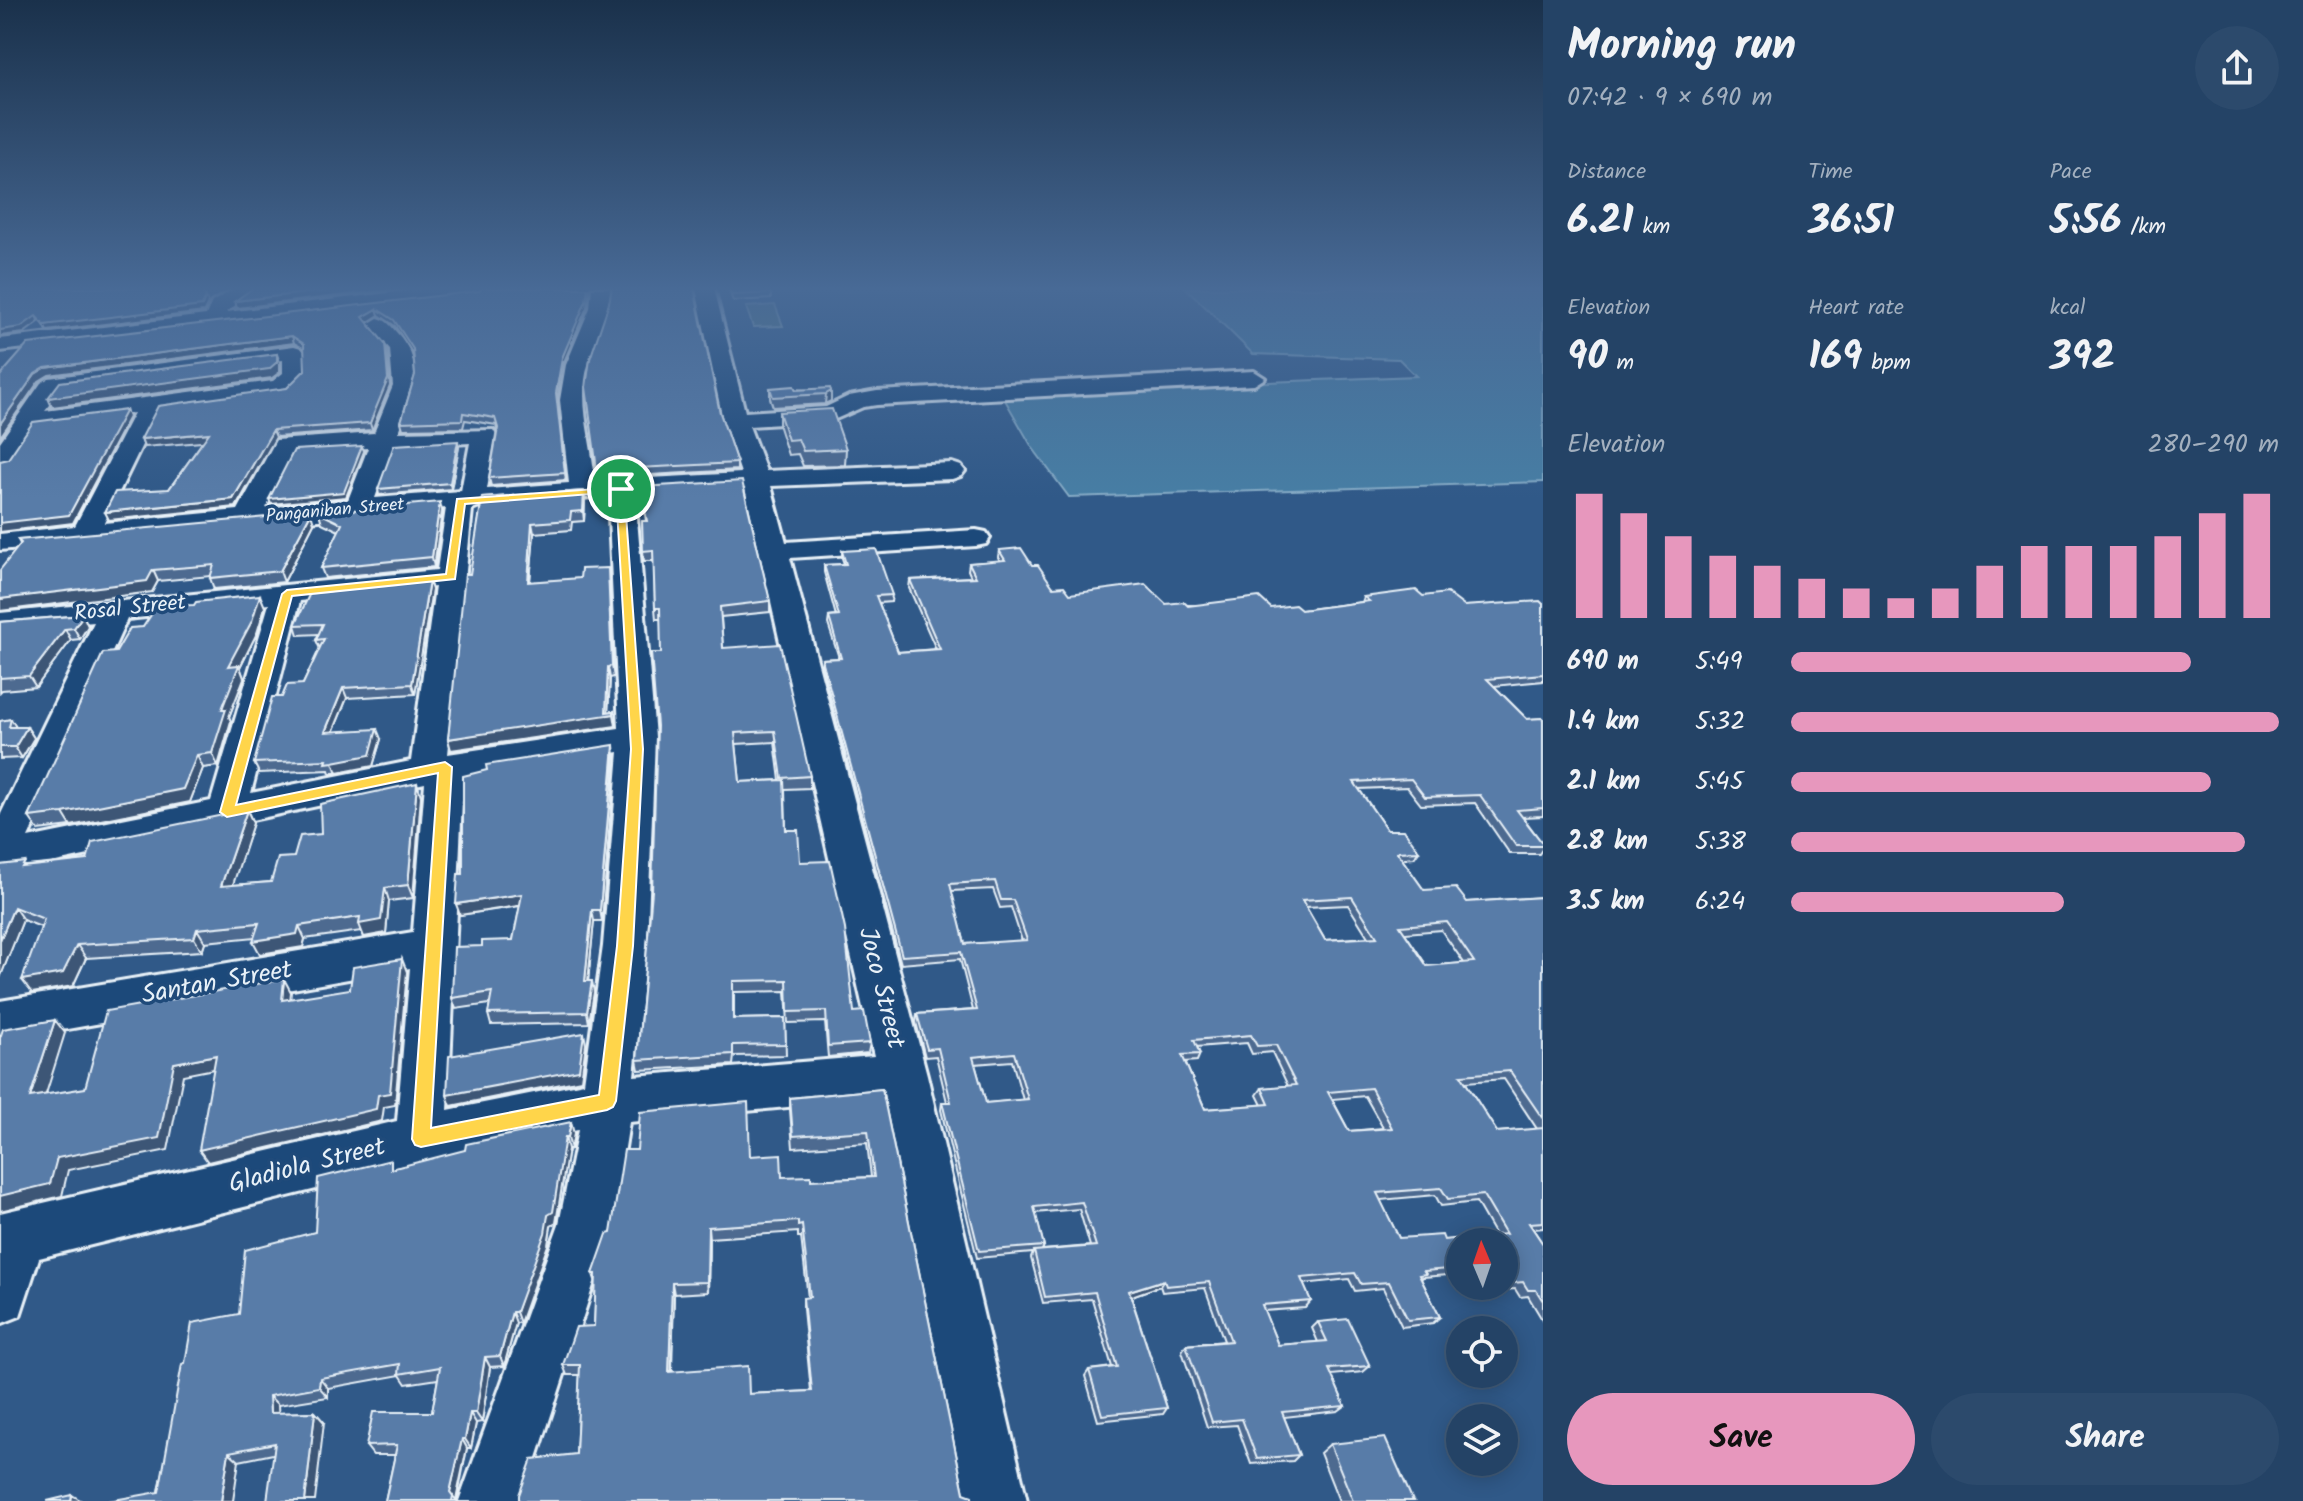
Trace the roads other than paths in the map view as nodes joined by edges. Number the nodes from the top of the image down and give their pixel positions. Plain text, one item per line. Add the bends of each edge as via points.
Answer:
1 (102, 358) edge
2 (295, 358) edge
3 (401, 358) edge
4 (580, 358) edge
5 (726, 358) edge
6 (1254, 378) dead end
7 (150, 404) junction
8 (742, 419) junction
9 (27, 420) junction
10 (385, 439) junction
11 (0, 460) edge
12 (952, 471) dead end
13 (761, 478) junction
14 (602, 491) junction
15 (466, 501) junction
16 (358, 508) junction
17 (247, 518) junction
18 (85, 533) junction
19 (976, 538) dead end
20 (0, 542) edge
21 (773, 551) junction
22 (451, 577) junction
23 (287, 594) junction
24 (115, 611) junction
25 (0, 622) edge
26 (637, 737) junction
27 (437, 768) junction
28 (227, 812) junction
29 (0, 858) edge
30 (433, 946) junction
31 (0, 1021) edge
32 (903, 1075) junction
33 (607, 1101) junction
34 (421, 1139) junction
35 (9, 1238) edge
36 (0, 1296) edge
37 (491, 1501) edge
38 (995, 1501) edge

1 - 9 street via 53,385
2 - 7 street via 296,371 283,386
3 - 10 street via 404,386
4 - 14 street via 571,400 580,443
5 - 8 street, Joco Street
6 - 8 street via 877,398 831,414
7 - 9 street
7 - 18 street
8 - 13 street, Joco Street
9 - 11 street
10 - 15 street via 484,435
10 - 16 street
10 - 17 street via 285,445
12 - 13 street, Panganiban Street
13 - 14 street, Panganiban Street
13 - 21 street, Joco Street
14 - 15 street, Panganiban Street
14 - 26 street
15 - 16 street, Panganiban Street
15 - 22 street
16 - 17 street, Panganiban Street
17 - 18 street, Panganiban Street
18 - 20 street, Panganiban Street
19 - 21 street
21 - 32 street, Joco Street
22 - 23 street, Rosal Street
22 - 27 street
23 - 24 street, Rosal Street
23 - 28 street
24 - 25 street, Rosal Street
24 - 29 street
26 - 27 street
26 - 33 street via 629,903
27 - 28 street
27 - 30 street
28 - 29 street
30 - 31 street, Santan Street
30 - 34 street
32 - 33 street, Gladiola Street
32 - 38 street, Joco Street
33 - 34 street, Gladiola Street
33 - 37 street via 586,1224
34 - 35 street, Gladiola Street
35 - 36 street

